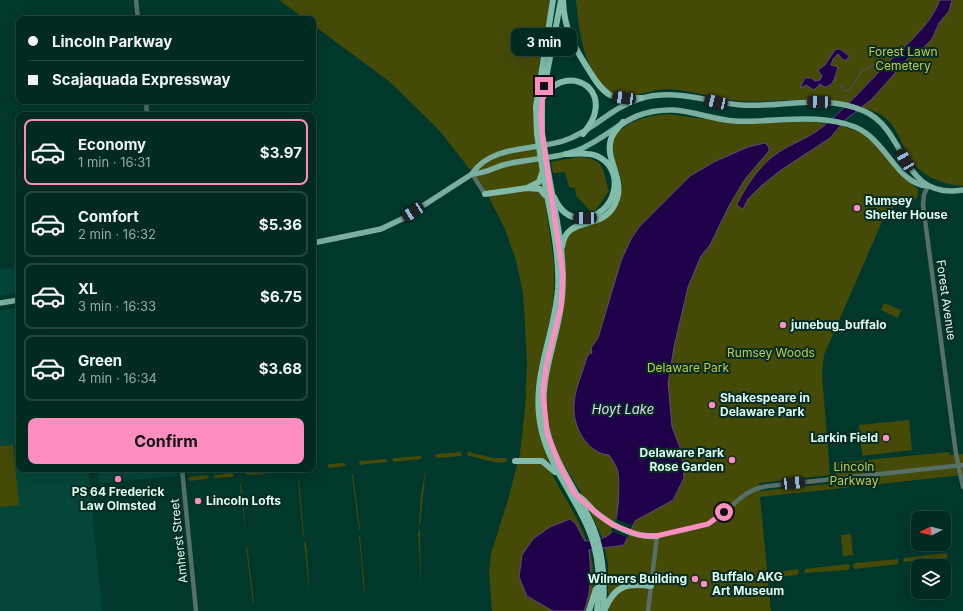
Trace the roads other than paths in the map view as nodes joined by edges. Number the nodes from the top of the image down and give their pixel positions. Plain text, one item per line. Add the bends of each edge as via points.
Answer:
1 (136, 0) edge
2 (553, 0) edge
3 (562, 0) edge
4 (138, 16) edge
5 (640, 98) junction
6 (542, 99) junction
7 (623, 122) junction
8 (539, 133) junction
9 (583, 134) junction
10 (566, 154) junction
11 (545, 172) junction
12 (472, 174) junction
13 (928, 186) junction
14 (527, 188) junction
15 (551, 189) junction
16 (963, 190) edge
17 (485, 194) joint
18 (547, 198) junction
19 (316, 242) edge
20 (561, 257) junction
21 (16, 300) edge
22 (0, 303) edge
23 (514, 461) dead end
24 (961, 465) edge
25 (182, 472) edge
26 (561, 478) junction
27 (963, 487) edge
28 (574, 493) junction
29 (656, 536) junction
30 (595, 538) junction
31 (599, 554) junction
32 (599, 574) junction
33 (651, 586) junction
34 (196, 611) edge
35 (589, 611) edge
36 (597, 611) edge
37 (604, 611) edge
38 (648, 611) edge

1 - 4 street
2 - 8 highway via 536,107
3 - 5 highway via 563,13 573,46 600,86 616,97
3 - 6 highway
5 - 9 main road via 612,111
5 - 13 main road via 676,94 742,105 808,101 864,111 885,127 910,168
6 - 8 highway
6 - 9 highway via 551,86 563,80 573,80 586,86 595,100 595,112
7 - 10 main road via 598,139
7 - 13 main road via 638,115 662,110 736,121 824,120 848,124 877,141 909,180 918,186
7 - 20 highway via 614,132 610,145 619,184 615,204 609,213 599,220 579,225 570,231 563,241
8 - 11 highway, bridge
9 - 12 main road via 558,143 504,153 478,165
10 - 12 main road via 507,164 482,174
10 - 15 highway via 580,153 598,157 609,167 614,181 611,201 598,215 577,218 563,211 554,199
11 - 14 highway via 539,182
11 - 15 highway
11 - 18 highway
12 - 17 street
12 - 19 main road via 404,218 382,229
13 - 16 main road via 943,192
13 - 24 street, Forest Avenue via 923,205
14 - 17 highway
14 - 18 highway via 542,190
15 - 20 highway
18 - 26 highway via 557,260 558,288 555,312 540,371 538,406 546,446
20 - 28 highway via 561,307 545,373 543,406 551,446
21 - 22 main road
23 - 26 highway via 542,461
24 - 27 street, Forest Avenue
24 - 29 street via 760,487 743,495 713,522
25 - 34 street, Amherst Street
26 - 30 highway
28 - 29 highway via 613,525 648,537
28 - 30 highway via 588,515
29 - 33 street
30 - 31 highway
31 - 32 highway
31 - 37 highway via 604,577
32 - 35 highway
32 - 36 highway
33 - 37 highway via 634,584 621,588 611,598
33 - 38 street

